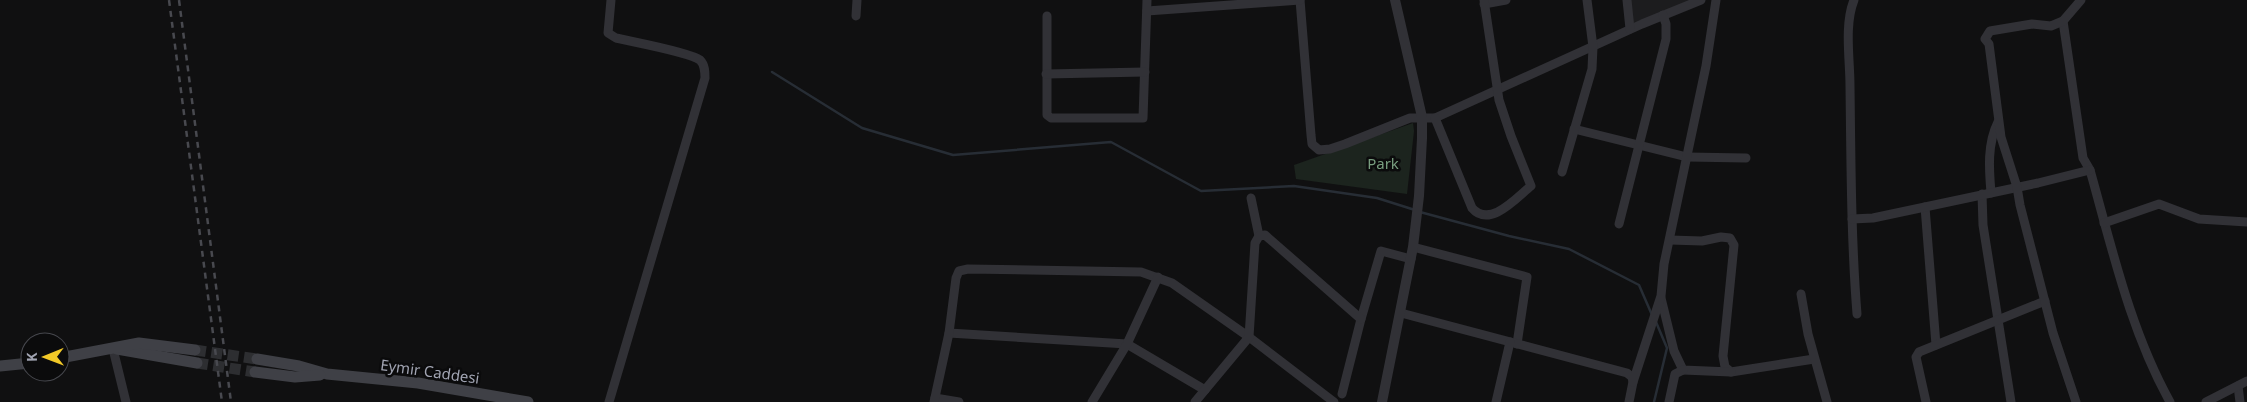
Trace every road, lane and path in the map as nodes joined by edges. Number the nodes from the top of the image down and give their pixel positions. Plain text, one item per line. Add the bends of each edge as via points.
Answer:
1 (611, 0) edge
2 (857, 0) edge
3 (1147, 0) edge
4 (1300, 0) edge
5 (1395, 0) edge
6 (1506, 0) edge
7 (1586, 0) edge
8 (1627, 0) edge
9 (1701, 0) edge
10 (1716, 0) edge
11 (1854, 0) edge
12 (2081, 0) edge
13 (1484, 2) edge
14 (1147, 10) junction
15 (1663, 15) junction
16 (856, 16) dead end
17 (1047, 16) dead end
18 (2063, 21) junction
19 (1630, 29) junction
20 (1593, 47) junction
21 (1145, 72) junction
22 (1046, 74) junction
23 (1498, 91) junction
24 (1422, 117) junction
25 (1435, 118) junction
26 (1998, 122) junction
27 (1574, 129) junction
28 (1639, 145) junction
29 (1687, 157) junction
30 (1746, 158) dead end
31 (2090, 170) junction
32 (1562, 172) dead end
33 (2018, 187) junction
34 (1987, 194) junction
35 (1252, 198) dead end
36 (1926, 207) junction
37 (1852, 219) junction
38 (2247, 222) edge
39 (2104, 223) junction
40 (1619, 224) dead end
41 (1259, 236) junction
42 (1670, 240) junction
43 (1413, 247) junction
44 (1411, 259) junction
45 (1158, 277) junction
46 (1801, 294) dead end
47 (1660, 296) junction
48 (2045, 301) junction
49 (1401, 313) junction
50 (1857, 314) dead end
51 (1361, 319) junction
52 (1997, 319) junction
53 (949, 332) junction
54 (1250, 337) junction
55 (1514, 343) junction
56 (1127, 344) junction
57 (1936, 345) junction
58 (113, 349) junction
59 (196, 350) tunnel mouth
60 (70, 356) edge
61 (257, 359) tunnel mouth
62 (1814, 359) junction
63 (197, 363) tunnel mouth
64 (20, 364) edge
65 (0, 366) edge
66 (1683, 370) junction
67 (255, 372) tunnel mouth
68 (1731, 372) junction
69 (327, 374) junction
70 (2247, 381) edge
71 (1633, 382) junction
72 (2238, 386) junction
73 (1205, 390) junction
74 (1342, 394) dead end
75 (934, 400) edge
76 (126, 402) edge
77 (528, 402) edge
78 (609, 402) edge
79 (959, 402) edge
80 (1092, 402) edge
81 (1195, 402) edge
82 (1334, 402) edge
83 (1382, 402) edge
84 (1496, 402) edge
85 (1629, 402) edge
86 (1669, 402) edge
87 (1826, 402) edge
88 (1926, 402) edge
89 (2011, 402) edge
90 (2076, 402) edge
91 (2170, 402) edge
92 (2206, 402) edge
93 (2240, 402) edge

1 - 78 street via 608,33 616,38 694,58 705,68 706,78
2 - 16 street
3 - 14 street
4 - 14 street
4 - 24 street via 1312,144 1319,150 1330,150 1410,118
5 - 24 street
6 - 13 street
7 - 20 street
8 - 19 street
9 - 15 street
10 - 29 street
11 - 37 street via 1850,10 1849,34
12 - 18 street
13 - 23 street
14 - 21 street
15 - 19 street
15 - 28 street via 1666,38
17 - 22 street
18 - 26 street via 2052,26 2032,24 1990,31 1985,39 1989,44
18 - 31 street via 2083,158
19 - 20 street
20 - 23 street
20 - 27 street via 1592,69
21 - 22 street
21 - 22 street via 1143,118 1051,118 1045,105
23 - 25 street
23 - 25 street via 1510,136 1531,186 1501,211 1483,216 1472,208
24 - 25 street
24 - 43 street via 1420,196
26 - 33 street
26 - 34 street via 1991,136
27 - 28 street
27 - 32 street
28 - 29 street
28 - 40 street
29 - 30 street
29 - 42 street
31 - 33 street
31 - 39 street
33 - 34 street
33 - 48 street
34 - 36 street
34 - 52 street via 1984,225
35 - 41 street
36 - 37 street
36 - 57 street
37 - 50 street
38 - 39 street via 2198,219 2159,204
39 - 91 street via 2125,295
41 - 51 street via 1265,235
41 - 54 street via 1255,243
42 - 47 street
42 - 68 street via 1702,241 1721,237 1730,238 1734,245 1723,356 1724,367
43 - 44 street
43 - 55 street via 1527,277
44 - 49 street
44 - 51 street via 1381,251
45 - 53 street via 1141,272 962,269 956,278
45 - 54 street via 1172,283
45 - 56 street
46 - 62 street
47 - 66 street via 1674,351
47 - 71 street
48 - 52 street
48 - 90 street
49 - 55 street
49 - 83 street
51 - 74 street
52 - 57 street
52 - 89 street
53 - 56 street
53 - 75 street
54 - 73 street
54 - 82 street
55 - 71 street via 1627,373
55 - 84 street
56 - 73 street
56 - 80 street
57 - 88 street via 1919,352 1916,357
58 - 59 main road via 138,343
58 - 60 main road
58 - 63 main road
58 - 76 street
61 - 69 main road, Eymir Caddesi
62 - 68 street
62 - 87 street
64 - 65 main road
66 - 68 street
66 - 86 street via 1675,374
67 - 69 main road, Eymir Caddesi via 294,377
69 - 77 main road, Eymir Caddesi via 418,383
70 - 72 street
71 - 85 street
72 - 92 street
72 - 93 street
73 - 81 street
75 - 79 street

